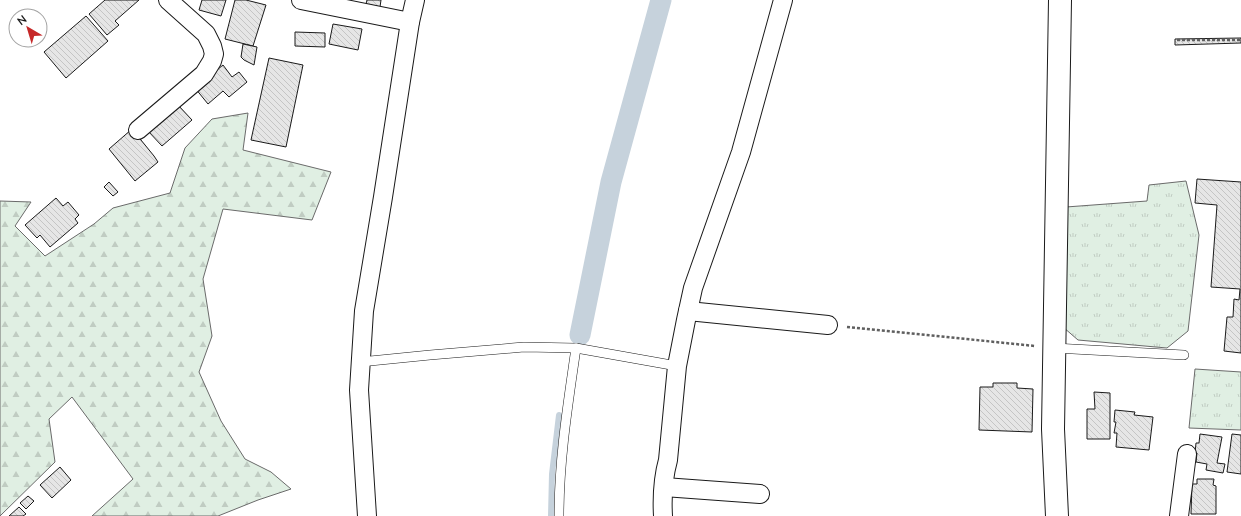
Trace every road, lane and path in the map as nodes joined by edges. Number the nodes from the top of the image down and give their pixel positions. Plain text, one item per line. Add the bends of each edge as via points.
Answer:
1 (168, 0) edge
2 (301, 0) edge
3 (415, 0) edge
4 (782, 0) edge
5 (1060, 0) edge
6 (189, 9) edge
7 (410, 22) junction
8 (1177, 40) dead end
9 (1241, 40) edge
10 (138, 130) dead end
11 (688, 310) junction
12 (828, 325) joint
13 (576, 348) junction
14 (1054, 348) junction
15 (1184, 355) dead end
16 (360, 362) junction
17 (677, 366) junction
18 (1187, 454) dead end
19 (664, 487) junction
20 (760, 494) dead end
21 (367, 516) edge
22 (559, 516) edge
23 (663, 516) edge
24 (1057, 516) edge
25 (1179, 516) edge

1 - 6 street
2 - 7 street
3 - 7 street
4 - 11 street via 741,152 693,288
5 - 14 street
6 - 10 street via 212,46 212,61 204,74
7 - 16 street via 364,311
8 - 9 path
11 - 12 street
11 - 17 street
12 - 14 path
13 - 16 lane via 524,347
13 - 17 lane
13 - 22 lane via 560,463
14 - 15 lane
14 - 24 street via 1053,429
16 - 21 street via 359,390
17 - 19 street
18 - 25 street
19 - 20 street
19 - 23 street

